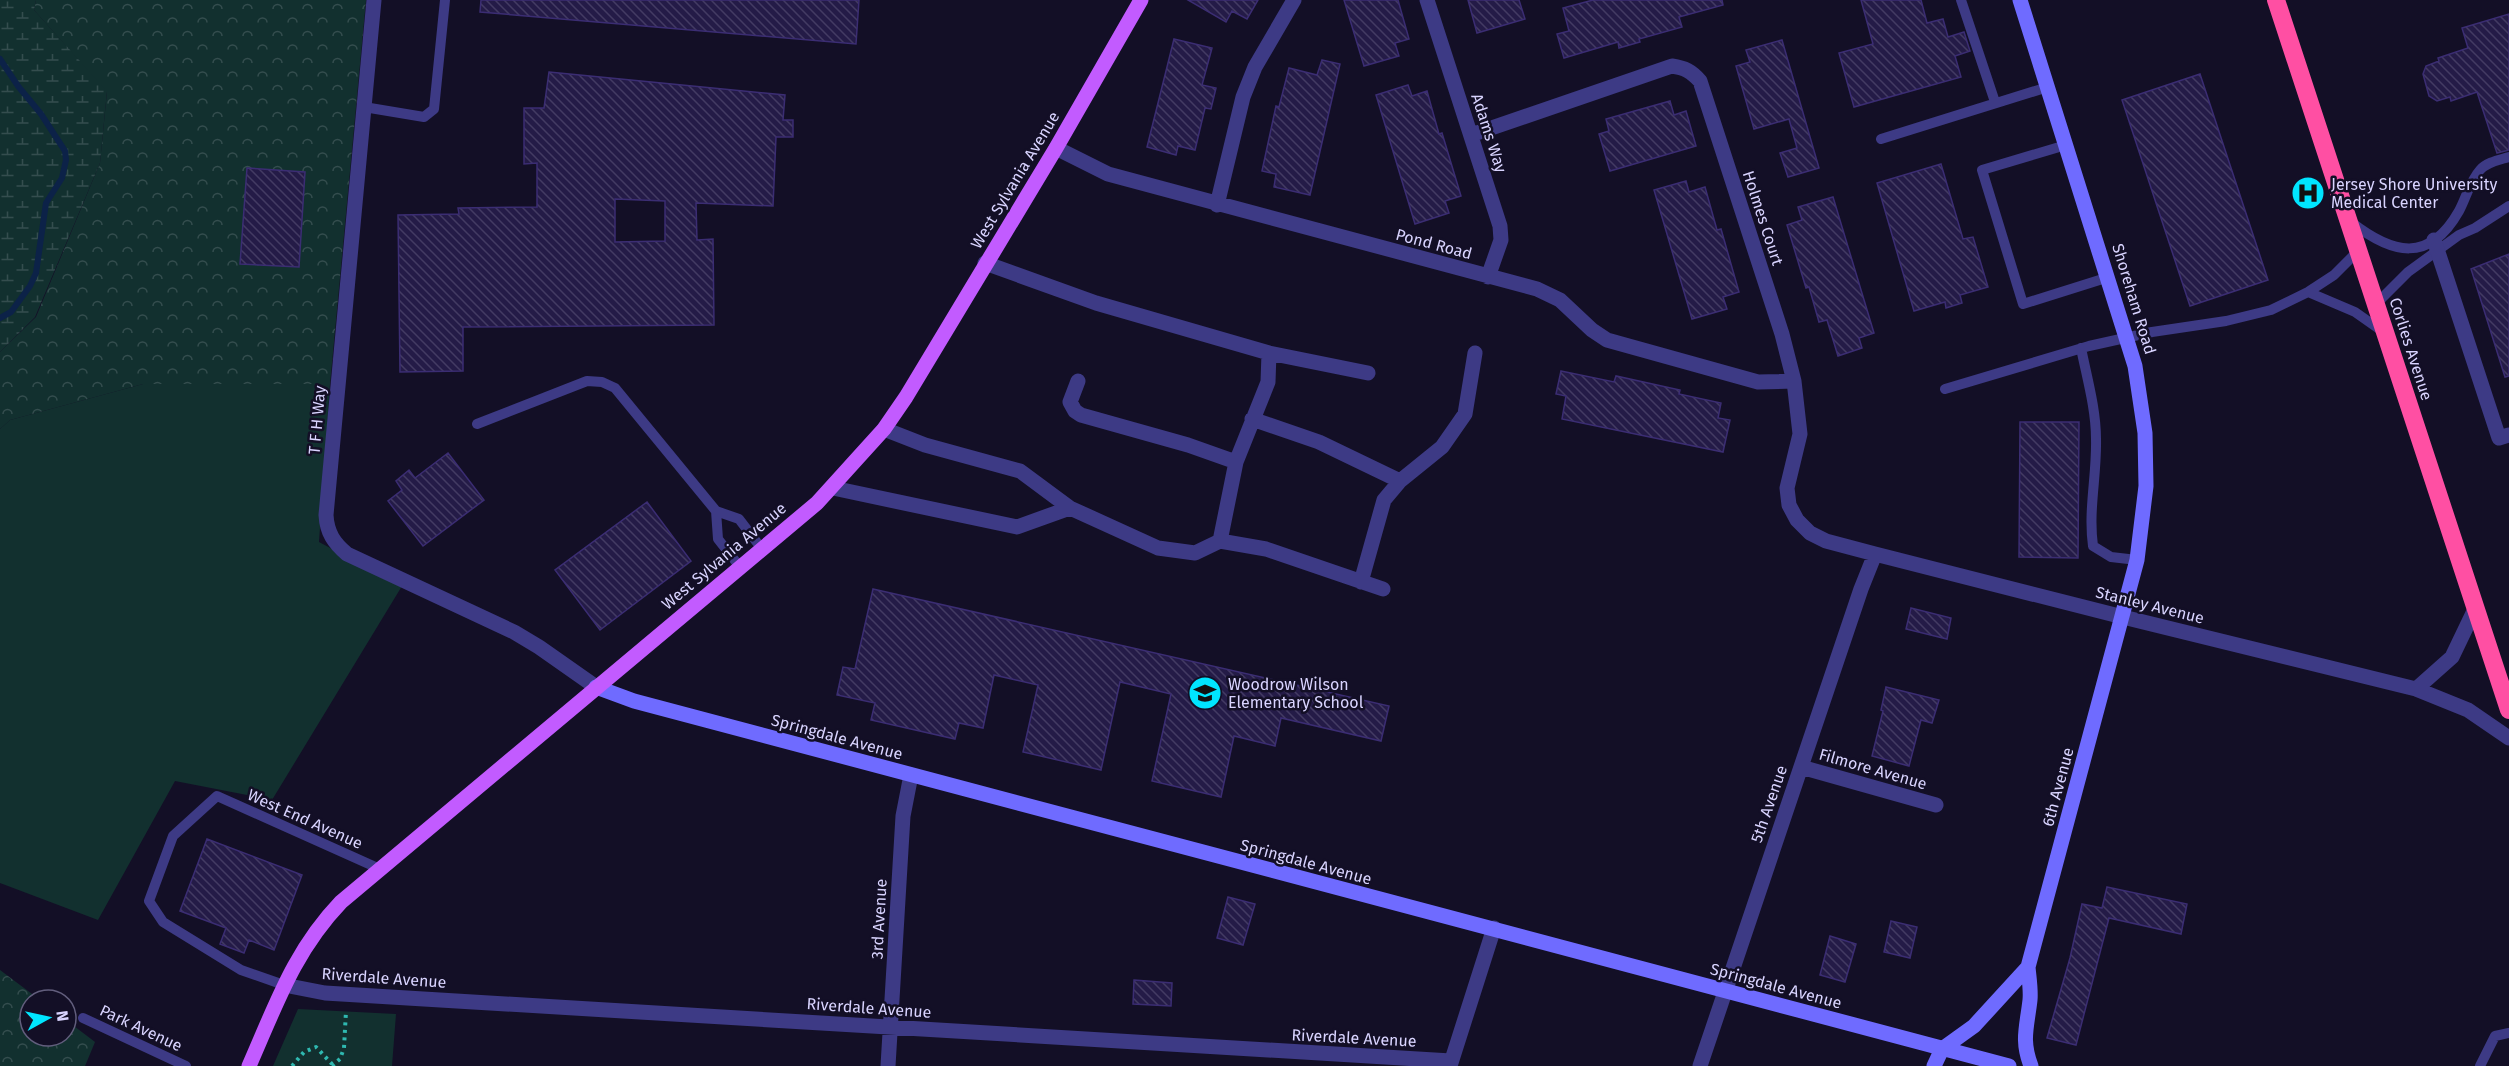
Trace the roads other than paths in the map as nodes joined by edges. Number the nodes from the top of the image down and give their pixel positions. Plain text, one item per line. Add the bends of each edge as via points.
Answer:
1 (374, 0) edge
2 (445, 0) edge
3 (1141, 0) edge
4 (1294, 0) edge
5 (1427, 0) edge
6 (1961, 0) edge
7 (2019, 0) edge
8 (2276, 0) edge
9 (2048, 87) junction
10 (1995, 102) junction
11 (364, 107) junction
12 (1471, 135) junction
13 (1881, 139) dead end
14 (2066, 144) junction
15 (1056, 148) junction
16 (2509, 157) edge
17 (1217, 204) junction
18 (2509, 206) edge
19 (2348, 219) junction
20 (2436, 245) junction
21 (2358, 251) junction
22 (985, 263) junction
23 (1488, 277) junction
24 (2109, 277) junction
25 (2308, 292) junction
26 (2376, 304) junction
27 (2386, 336) junction
28 (2127, 337) junction
29 (2081, 348) junction
30 (1269, 353) junction
31 (1474, 353) dead end
32 (1368, 373) dead end
33 (1078, 381) dead end
34 (1794, 381) junction
35 (1945, 389) dead end
36 (1252, 419) junction
37 (477, 424) dead end
38 (884, 429) junction
39 (2509, 435) edge
40 (1236, 462) junction
41 (1400, 481) junction
42 (833, 488) junction
43 (1070, 508) junction
44 (716, 511) junction
45 (1220, 542) junction
46 (762, 549) junction
47 (1875, 554) junction
48 (2137, 560) junction
49 (740, 567) junction
50 (1360, 582) junction
51 (1383, 589) dead end
52 (2475, 609) junction
53 (2123, 617) junction
54 (596, 687) junction
55 (2416, 689) junction
56 (2509, 710) edge
57 (2509, 738) edge
58 (1801, 767) junction
59 (911, 775) junction
60 (1936, 805) dead end
61 (380, 869) junction
62 (1494, 928) junction
63 (2028, 967) junction
64 (284, 985) junction
65 (1725, 991) junction
66 (83, 1018) dead end
67 (890, 1028) junction
68 (2509, 1033) edge
69 (1942, 1049) junction
70 (1450, 1063) edge
71 (186, 1066) edge
72 (249, 1066) edge
73 (888, 1066) edge
74 (1700, 1066) edge
75 (1934, 1066) edge
76 (2009, 1066) edge
77 (2031, 1066) edge
78 (2480, 1066) edge

1 - 11 street, T F H Way
2 - 11 lane via 434,109 424,117
3 - 15 main road, West Sylvania Avenue
4 - 17 street via 1243,97
5 - 12 street, Adams Way
6 - 10 lane
7 - 9 street, Shoreham Road
8 - 19 highway, Corlies Avenue
9 - 10 lane
9 - 14 street, Shoreham Road
10 - 13 lane
11 - 54 street, T F H Way via 326,515 329,532 347,554 513,632
12 - 23 street, Adams Way via 1500,226 1501,240
12 - 34 street, Holmes Court via 1672,66 1694,73 1700,81
14 - 24 street, Shoreham Road
14 - 24 lane via 1982,170 2023,304
15 - 17 street, Pond Road via 1108,174
15 - 22 main road, West Sylvania Avenue
16 - 20 lane via 2480,170
17 - 23 street, Pond Road
18 - 20 lane via 2475,228
19 - 20 lane via 2366,234 2400,249
19 - 21 highway, Corlies Avenue
20 - 26 lane
20 - 39 street via 2499,438
21 - 25 lane via 2334,275
21 - 26 highway, Corlies Avenue
22 - 30 street via 1096,303
22 - 38 main road, West Sylvania Avenue
23 - 34 street, Pond Road via 1547,292 1607,340 1758,382
24 - 28 street, Shoreham Road
25 - 27 lane via 2355,312
25 - 28 lane via 2271,310
26 - 27 highway, Corlies Avenue
27 - 52 highway, Corlies Avenue
28 - 29 lane
28 - 48 street, Shoreham Road via 2145,433 2146,486
29 - 35 lane
29 - 48 lane via 2096,437 2091,497 2093,546 2111,557
30 - 32 street
30 - 36 street via 1268,382
31 - 41 street via 1465,414 1443,447
33 - 40 street via 1071,402 1081,415
34 - 47 street, Holmes Court via 1800,434 1787,488 1789,505 1810,532 1826,541
36 - 40 street
36 - 41 street via 1319,442
37 - 44 lane via 587,381 602,382 615,388
38 - 42 main road, West Sylvania Avenue
38 - 43 street via 925,445 1020,471
40 - 45 street
41 - 50 street via 1384,500
42 - 43 street via 1017,527
42 - 46 main road, West Sylvania Avenue
43 - 45 street via 1158,548 1195,553
44 - 46 lane via 739,519
44 - 49 lane via 718,539
45 - 50 street via 1266,549
46 - 49 main road, West Sylvania Avenue
47 - 53 street, Stanley Avenue
47 - 58 street, 5th Avenue
48 - 53 street, Shoreham Road
49 - 54 main road, West Sylvania Avenue
50 - 51 street
52 - 55 street via 2452,657
52 - 56 highway, Corlies Avenue
53 - 55 street, Stanley Avenue
53 - 63 street, 6th Avenue
54 - 59 street, Springdale Avenue via 634,701
54 - 61 main road, West Sylvania Avenue
55 - 57 street, Stanley Avenue via 2468,710
58 - 60 street, Filmore Avenue
58 - 65 street, 5th Avenue
59 - 62 street, Springdale Avenue
59 - 67 street, 3rd Avenue via 903,816
61 - 64 main road, West Sylvania Avenue via 321,923 303,947
61 - 64 lane, West End Avenue via 217,796 173,837 149,901 164,922 241,970
62 - 65 street, Springdale Avenue
62 - 70 street
63 - 69 street, 6th Avenue via 1974,1026
63 - 77 street, 6th Avenue via 2030,999 2025,1050
64 - 67 street, Riverdale Avenue via 325,993
64 - 72 main road, West Sylvania Avenue
65 - 69 street, Springdale Avenue
65 - 74 street, 5th Avenue
66 - 71 lane, Park Avenue
67 - 70 street, Riverdale Avenue
67 - 73 street, 3rd Avenue
68 - 78 lane via 2494,1036
69 - 75 street, 6th Avenue
69 - 76 street, Springdale Avenue

